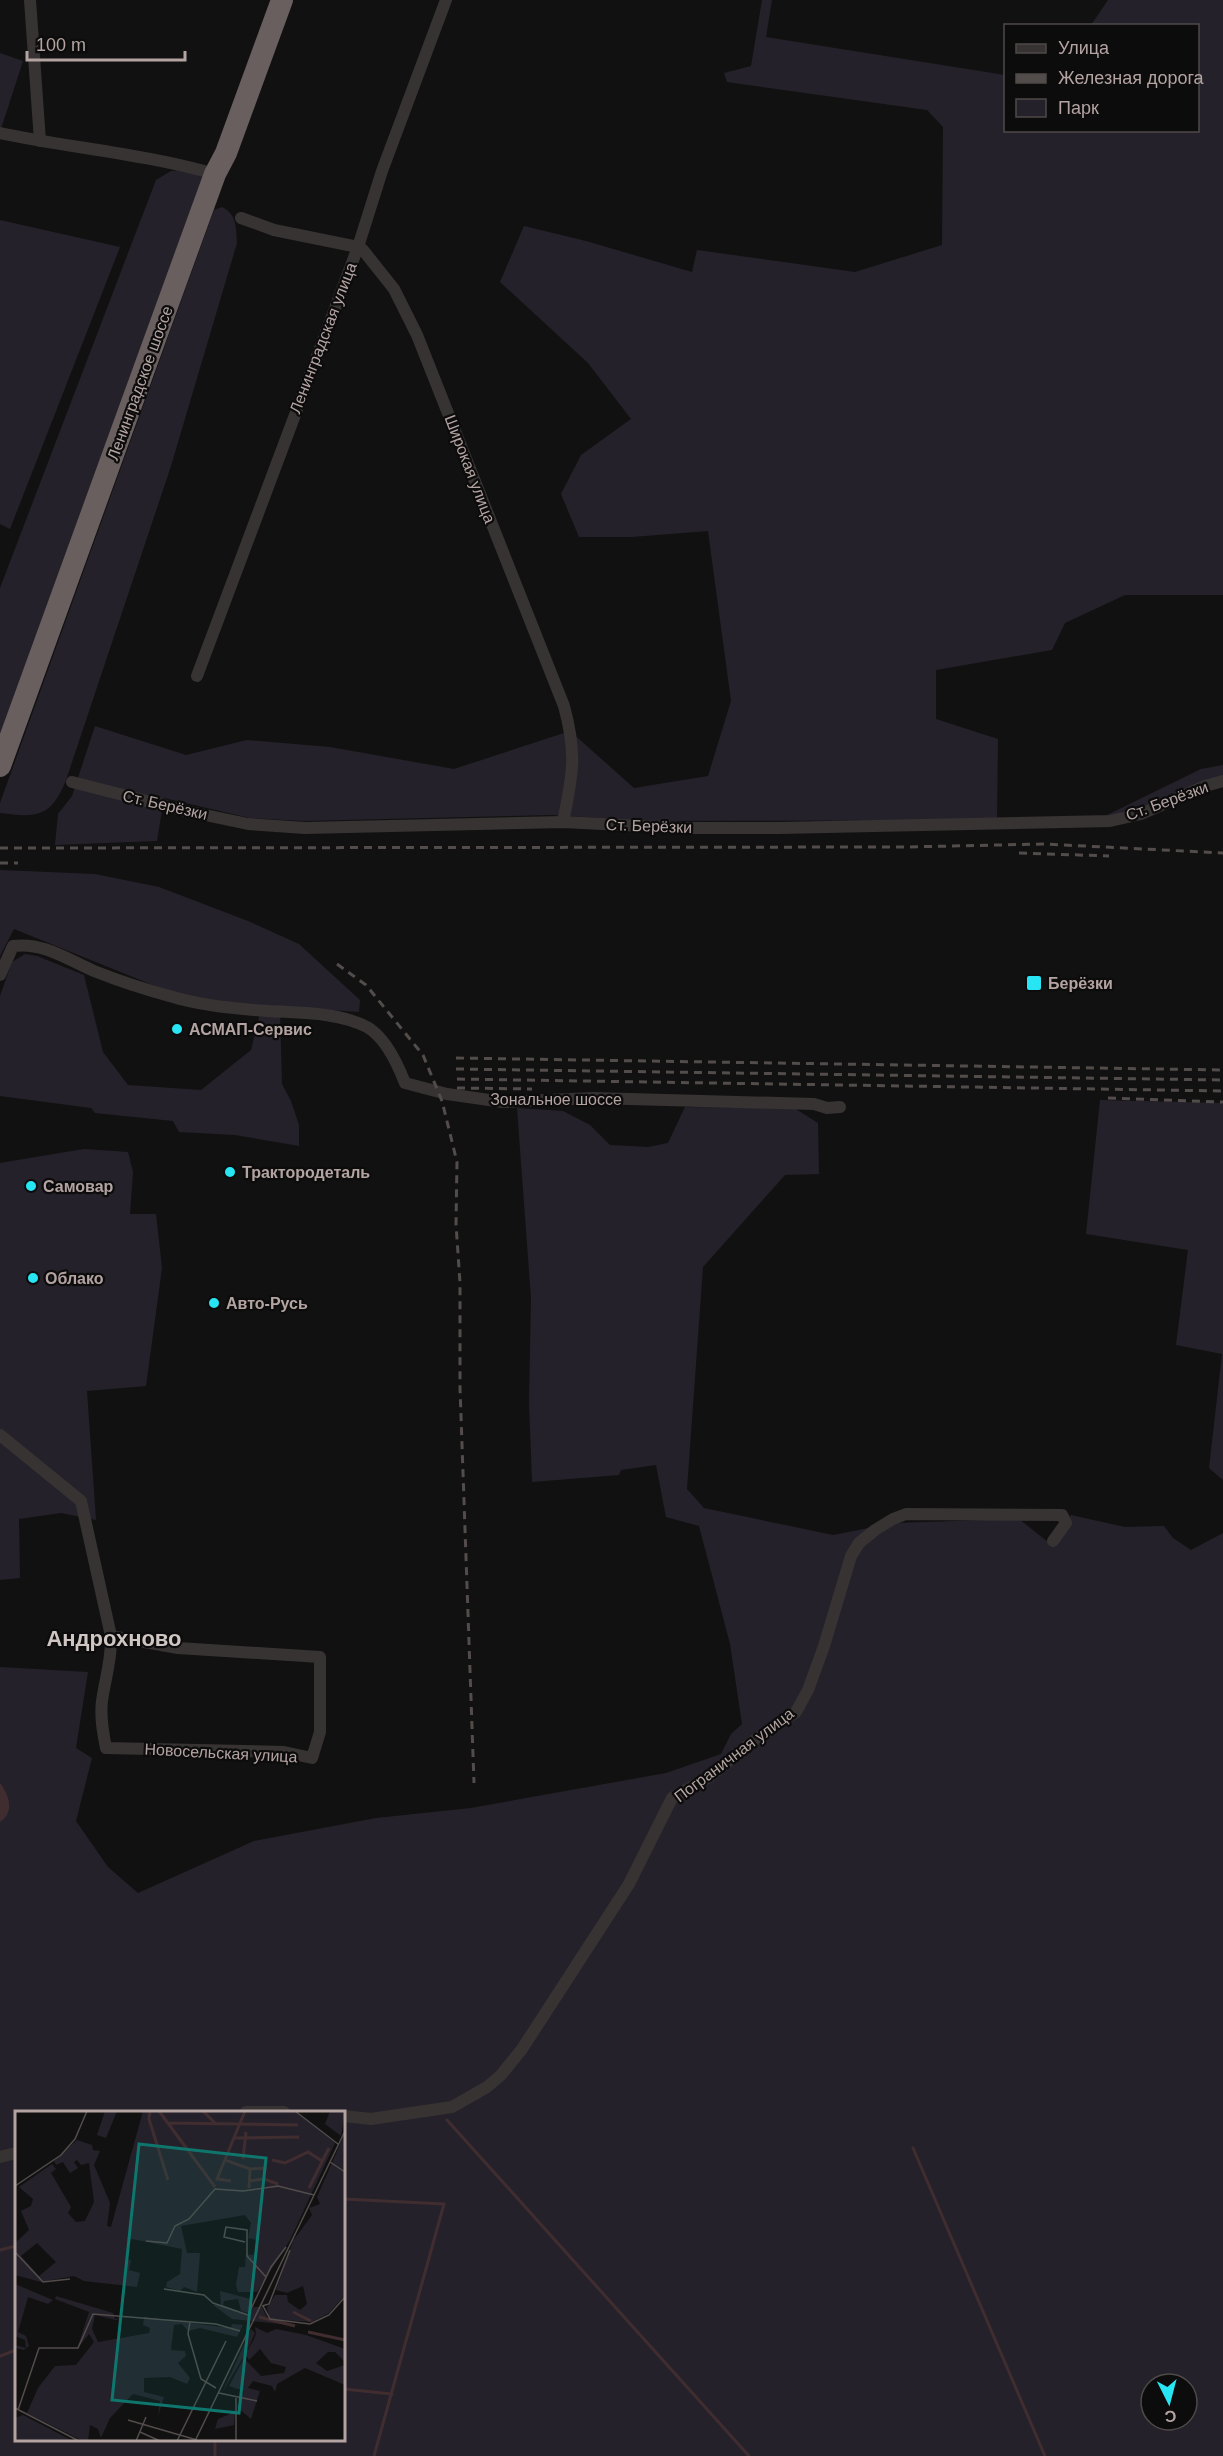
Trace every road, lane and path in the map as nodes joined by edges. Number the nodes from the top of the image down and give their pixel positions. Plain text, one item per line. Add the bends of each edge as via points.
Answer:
1 (30, 0) edge
2 (282, 0) edge
3 (446, 0) edge
4 (0, 133) edge
5 (40, 141) junction
6 (215, 174) junction
7 (241, 218) dead end
8 (358, 247) junction
9 (197, 676) dead end
10 (0, 766) edge
11 (72, 782) dead end
12 (1223, 782) edge
13 (563, 822) junction
14 (0, 975) edge
15 (840, 1107) dead end
16 (0, 1435) edge
17 (1053, 1541) dead end
18 (111, 1636) junction
19 (345, 2116) edge
20 (15, 2152) edge
21 (0, 2157) edge

1 - 5 street
2 - 6 highway, Ленинградское шоссе
3 - 8 street, Ленинградская улица
4 - 5 street
5 - 6 street via 94,148
6 - 10 highway, Ленинградское шоссе
7 - 8 street via 274,230
8 - 9 street, Ленинградская улица
8 - 13 street, Широкая улица via 394,289 417,334 564,706 571,733 573,770
11 - 13 street, Ст. Берёзки via 260,825 304,828
12 - 13 street, Ст. Берёзки via 1141,814 1110,821 693,828
14 - 15 street, Зональное шоссе via 13,946 27,944 174,998 356,1022 380,1040 405,1083 447,1094 503,1102 606,1098
16 - 18 street via 81,1501
17 - 19 street, Пограничная улица via 1066,1523 1062,1515 906,1514 859,1542 844,1572 824,1646 796,1712 709,1776 672,1798 629,1884 501,2075 487,2088 452,2107 371,2119
18 - 18 street, Новосельская улица via 102,1702 106,1748 284,1752 312,1758 320,1732 320,1657 178,1648
20 - 21 street

